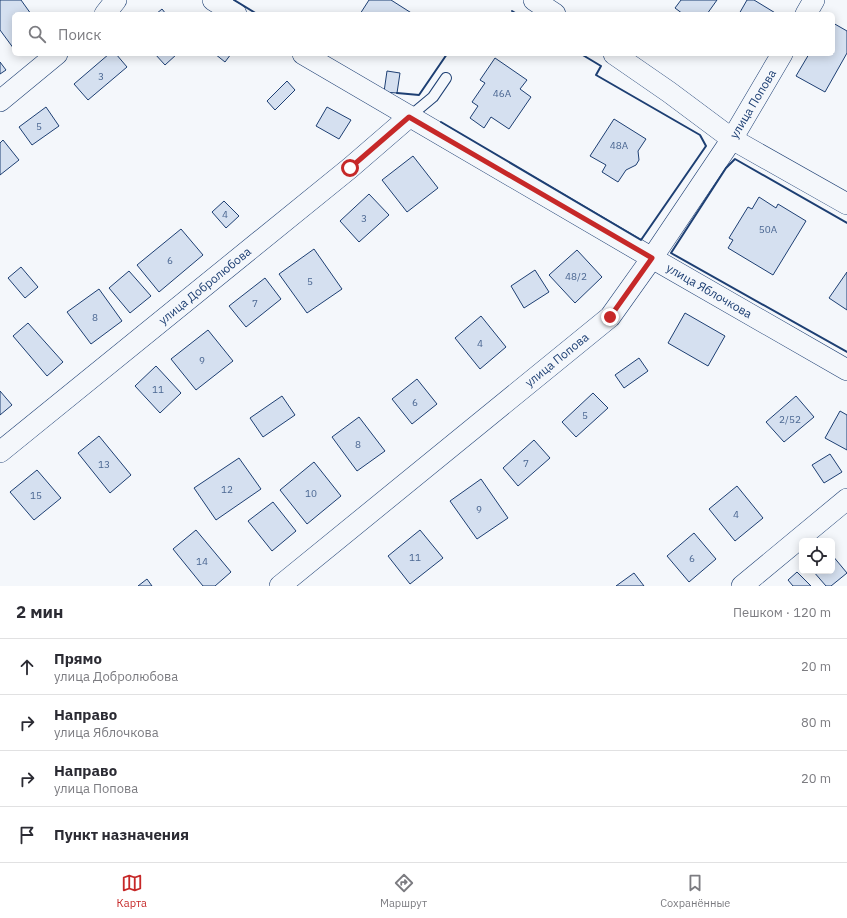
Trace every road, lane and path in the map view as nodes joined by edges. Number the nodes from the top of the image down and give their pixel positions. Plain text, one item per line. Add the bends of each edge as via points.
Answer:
1 (116, 0) edge
2 (212, 0) edge
3 (534, 0) edge
4 (814, 0) edge
5 (107, 12) edge
6 (233, 12) edge
7 (552, 12) edge
8 (807, 12) edge
9 (55, 56) edge
10 (306, 56) edge
11 (617, 56) edge
12 (781, 56) edge
13 (446, 78) dead end
14 (0, 101) edge
15 (409, 117) junction
16 (732, 140) junction
17 (847, 204) edge
18 (652, 258) junction
19 (847, 370) edge
20 (0, 452) edge
21 (847, 499) edge
22 (280, 586) edge
23 (742, 586) edge

1 - 5 street
2 - 6 street
3 - 7 street
4 - 8 street
9 - 14 street
10 - 15 street, улица Яблочкова
11 - 16 street
12 - 16 street, улица Попова
13 - 15 lane via 433,97
15 - 18 street, улица Яблочкова
15 - 20 street, улица Добролюбова via 350,168
16 - 17 street
16 - 18 street, улица Попова
18 - 19 street, улица Яблочкова
18 - 22 street, улица Попова via 610,317
21 - 23 street

